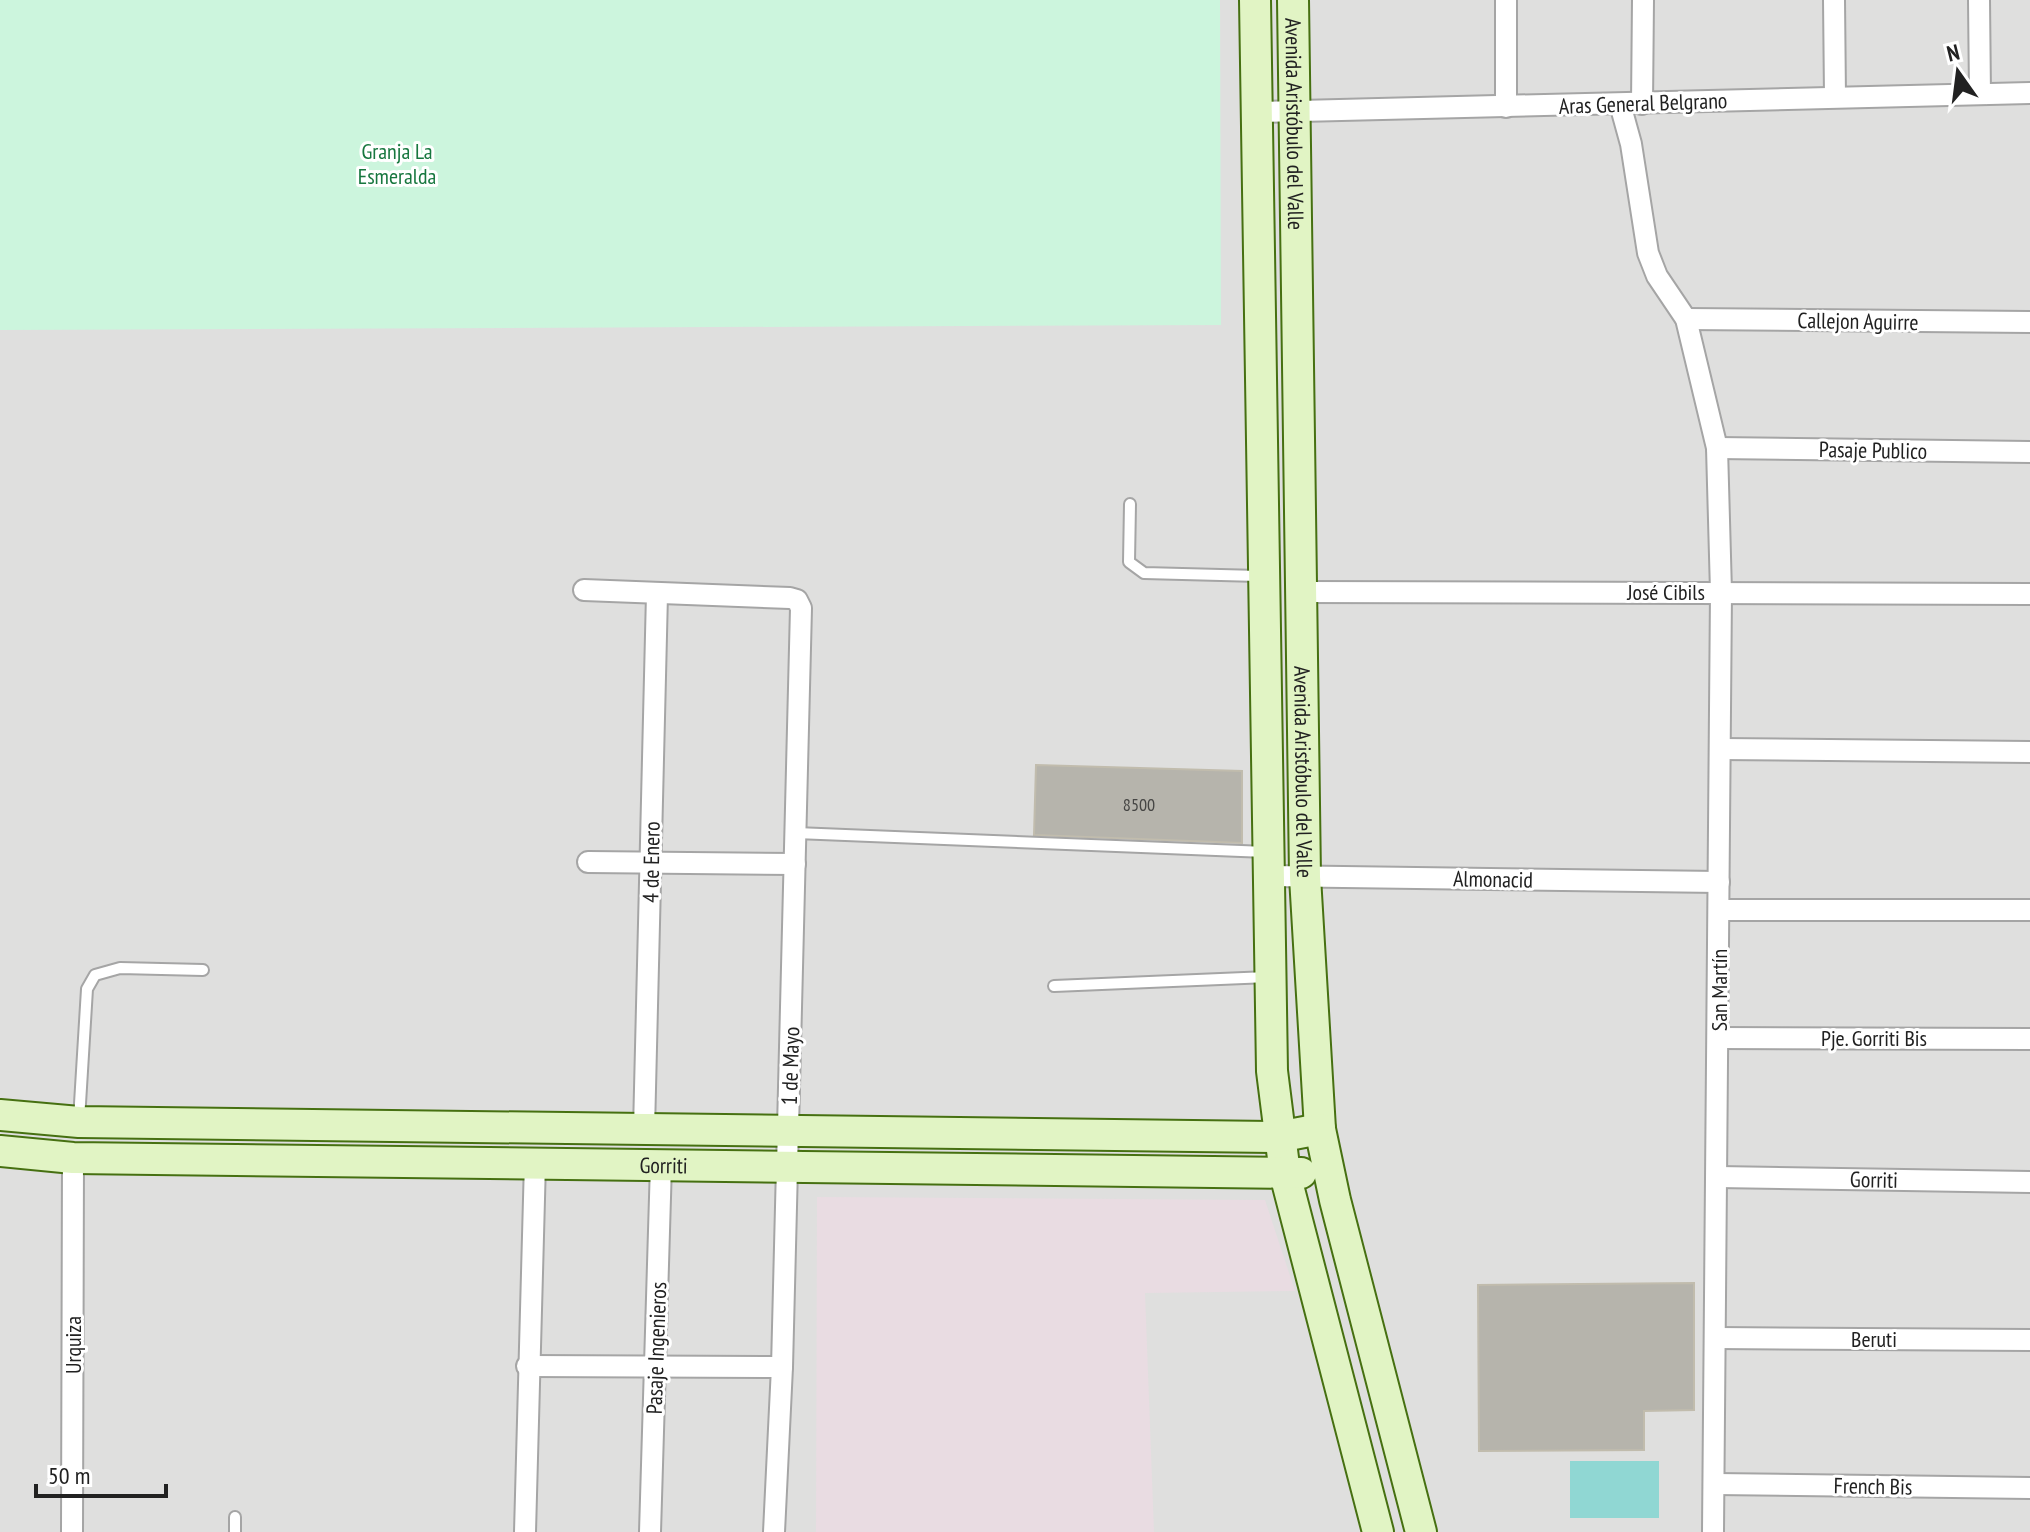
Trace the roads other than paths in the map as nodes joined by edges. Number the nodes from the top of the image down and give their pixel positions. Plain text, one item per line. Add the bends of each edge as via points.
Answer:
1 (1255, 0) edge
2 (1293, 0) edge
3 (1506, 0) edge
4 (1643, 0) edge
5 (1834, 0) edge
6 (1979, 0) edge
7 (2030, 93) edge
8 (1980, 94) junction
9 (1835, 96) junction
10 (1620, 104) junction
11 (1642, 104) junction
12 (1506, 107) junction
13 (1256, 112) junction
14 (1294, 112) junction
15 (1686, 319) junction
16 (2030, 322) edge
17 (1717, 448) junction
18 (2030, 452) edge
19 (1130, 504) dead end
20 (1265, 577) junction
21 (584, 590) dead end
22 (1301, 592) junction
23 (1721, 592) junction
24 (657, 594) junction
25 (2030, 594) edge
26 (1720, 749) junction
27 (2030, 752) edge
28 (796, 833) junction
29 (651, 861) junction
30 (588, 862) dead end
31 (795, 864) junction
32 (1267, 864) junction
33 (1305, 877) junction
34 (1719, 882) junction
35 (1719, 910) junction
36 (2030, 910) edge
37 (203, 970) dead end
38 (1270, 977) junction
39 (1054, 986) dead end
40 (1719, 1038) junction
41 (2030, 1039) edge
42 (0, 1115) edge
43 (79, 1122) junction
44 (1320, 1129) junction
45 (644, 1130) junction
46 (787, 1133) junction
47 (1278, 1137) junction
48 (0, 1151) edge
49 (73, 1158) junction
50 (535, 1162) junction
51 (661, 1164) junction
52 (786, 1168) junction
53 (1327, 1171) junction
54 (1285, 1174) junction
55 (1718, 1177) junction
56 (2030, 1182) edge
57 (1717, 1338) junction
58 (2030, 1340) edge
59 (527, 1366) junction
60 (655, 1366) junction
61 (782, 1367) junction
62 (1715, 1484) junction
63 (2030, 1488) edge
64 (235, 1517) dead end
65 (72, 1532) edge
66 (235, 1532) edge
67 (525, 1532) edge
68 (650, 1532) edge
69 (774, 1532) edge
70 (1378, 1532) edge
71 (1421, 1532) edge
72 (1713, 1532) edge

1 - 13 main road, Avenida Aristóbulo del Valle
2 - 14 main road, Avenida Aristóbulo del Valle
3 - 12 street
4 - 11 street
5 - 9 street
6 - 8 street
7 - 8 street, Aras General Belgrano
8 - 9 street, Aras General Belgrano
9 - 11 street, Aras General Belgrano
10 - 11 street, Aras General Belgrano
10 - 12 street, Aras General Belgrano
10 - 15 street via 1648,253
12 - 14 street, Aras General Belgrano
13 - 14 street, Aras General Belgrano
13 - 20 main road, Avenida Aristóbulo del Valle
14 - 22 main road, Avenida Aristóbulo del Valle
15 - 16 street, Callejon Aguirre
15 - 17 street, San Martín
17 - 18 street, Pasaje Publico
17 - 23 street, San Martín
19 - 20 lane via 1129,562 1144,573
20 - 32 main road, Avenida Aristóbulo del Valle
21 - 24 street
22 - 23 street, José Cibils
22 - 33 main road, Avenida Aristóbulo del Valle
23 - 25 street, José Cibils
23 - 26 street, San Martín
24 - 28 street, 1 de Mayo via 797,600 801,608
24 - 29 street, 4 de Enero
26 - 27 street
26 - 34 street, San Martín
28 - 31 street, 1 de Mayo
28 - 32 lane
29 - 30 street
29 - 31 street
29 - 45 street, 4 de Enero
31 - 46 street, 1 de Mayo
32 - 33 street, Almonacid
32 - 38 main road, Avenida Aristóbulo del Valle
33 - 34 street, Almonacid
33 - 44 main road, Avenida Aristóbulo del Valle
34 - 35 street, San Martín
35 - 36 street
35 - 40 street, San Martín
37 - 43 lane via 120,968 95,975 87,989
38 - 39 lane
38 - 47 main road, Avenida Aristóbulo del Valle
40 - 41 street, Pje. Gorriti Bis
40 - 55 street, San Martín
42 - 43 main road, Gorriti
43 - 45 main road, Gorriti
44 - 47 main road, Gorriti
44 - 53 main road, Avenida Aristóbulo del Valle
45 - 46 main road, Gorriti
46 - 47 main road, Gorriti
46 - 52 street, 1 de Mayo
47 - 54 main road, Avenida Aristóbulo del Valle
48 - 49 main road, Gorriti
49 - 50 main road, Gorriti
49 - 65 street, Urquiza
50 - 51 main road, Gorriti
50 - 59 street
51 - 52 main road, Gorriti
51 - 60 street, Pasaje Ingenieros
52 - 54 main road, Gorriti
52 - 61 street, 1 de Mayo
53 - 54 main road, Gorriti
53 - 71 main road, Avenida Aristóbulo del Valle
54 - 70 main road, Avenida Aristóbulo del Valle
55 - 56 street, Gorriti
55 - 57 street, San Martín
57 - 58 street, Beruti
57 - 62 street, San Martín
59 - 60 street
59 - 67 street
60 - 61 street
60 - 68 street, Pasaje Ingenieros
61 - 69 street, 1 de Mayo
62 - 63 street, French Bis
62 - 72 street, San Martín
64 - 66 lane

